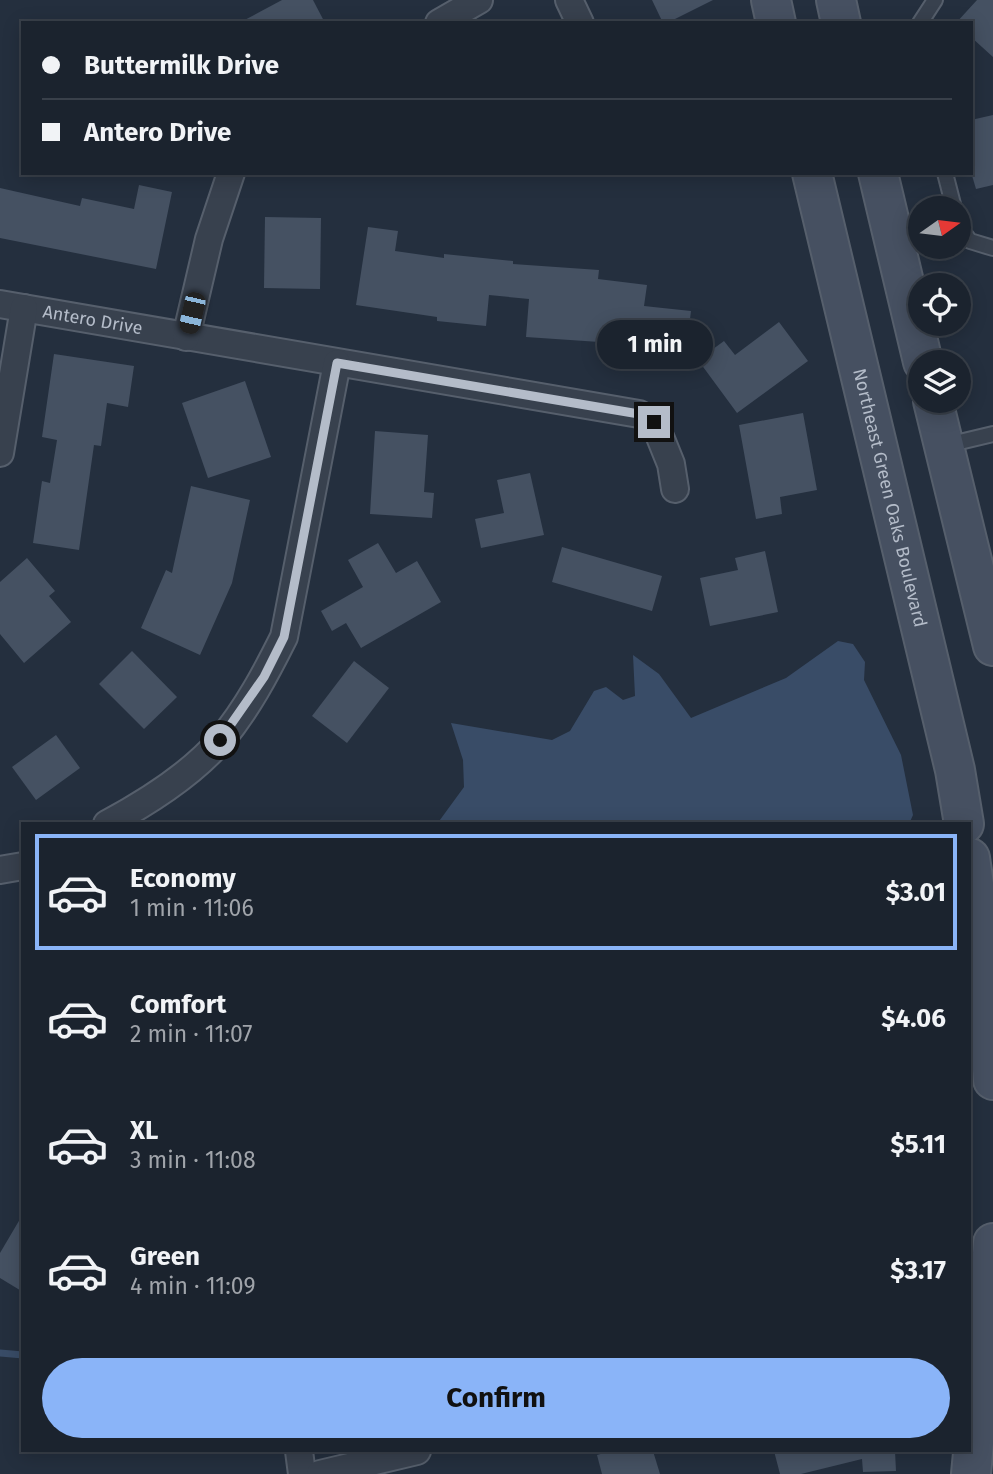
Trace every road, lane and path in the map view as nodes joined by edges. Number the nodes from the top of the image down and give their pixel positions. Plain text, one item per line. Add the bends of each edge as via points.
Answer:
1 (479, 0) edge
2 (569, 0) edge
3 (771, 0) edge
4 (836, 0) edge
5 (935, 0) edge
6 (442, 21) edge
7 (579, 21) edge
8 (776, 21) edge
9 (841, 21) edge
10 (921, 21) edge
11 (230, 175) edge
12 (812, 175) edge
13 (878, 175) edge
14 (946, 175) edge
15 (951, 196) edge
16 (971, 241) edge
17 (993, 248) edge
18 (12, 306) edge
19 (186, 337) junction
20 (920, 350) edge
21 (337, 363) junction
22 (936, 413) edge
23 (993, 434) edge
24 (943, 446) junction
25 (0, 453) edge
26 (675, 489) dead end
27 (993, 646) edge
28 (110, 822) edge
29 (964, 822) edge
30 (971, 865) edge
31 (21, 866) edge
32 (0, 870) edge
33 (993, 1080) edge
34 (993, 1243) edge
35 (982, 1367) edge
36 (299, 1452) edge
37 (413, 1452) edge
38 (302, 1474) edge
39 (320, 1474) edge
40 (971, 1474) edge

1 - 6 street
2 - 7 street
3 - 8 main road
4 - 9 main road
5 - 10 lane
11 - 19 street via 209,239
12 - 29 main road, Northeast Green Oaks Boulevard
13 - 20 main road
14 - 15 lane
16 - 17 lane
18 - 19 street, Antero Drive
18 - 25 street
19 - 21 street, Antero Drive
21 - 26 street, Antero Drive via 639,414 654,422 671,464
21 - 28 street via 284,637 264,677 220,740 180,776
22 - 24 main road
23 - 24 lane
24 - 27 main road
30 - 33 main road
31 - 32 street
34 - 35 main road
35 - 40 main road
36 - 38 street
37 - 39 street

